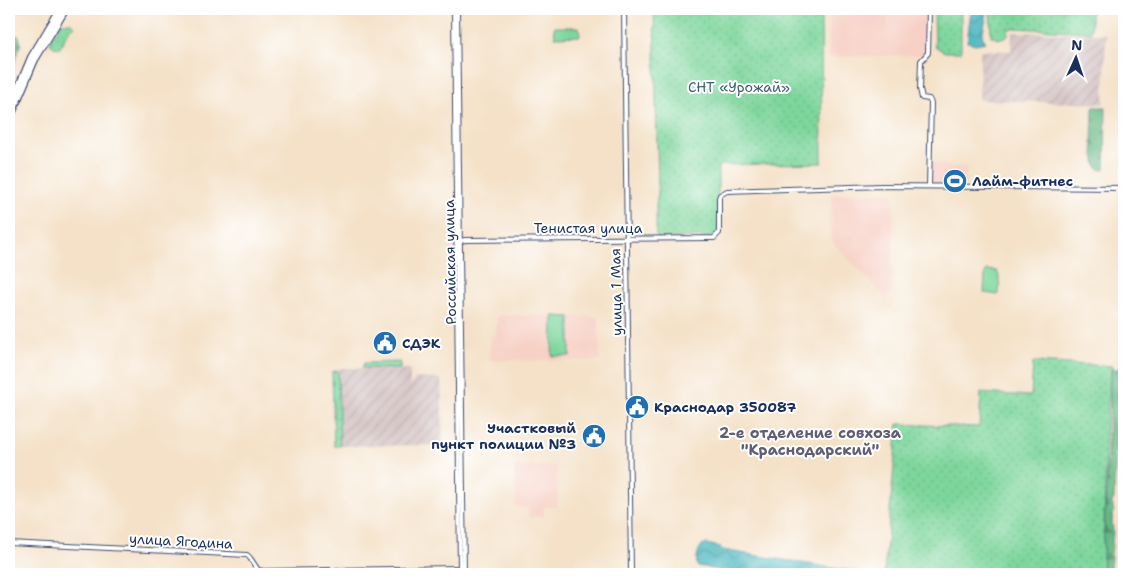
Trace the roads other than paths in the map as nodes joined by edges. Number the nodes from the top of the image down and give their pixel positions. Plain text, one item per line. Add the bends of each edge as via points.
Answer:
1 (60, 9) edge
2 (66, 9) edge
3 (456, 9) edge
4 (624, 9) edge
5 (929, 9) edge
6 (9, 109) edge
7 (9, 121) edge
8 (929, 186) junction
9 (1124, 188) edge
10 (627, 238) junction
11 (459, 241) junction
12 (9, 543) edge
13 (460, 560) junction
14 (453, 568) junction
15 (462, 568) junction
16 (460, 574) edge
17 (464, 574) edge
18 (630, 574) edge

1 - 6 highway via 32,57
2 - 7 highway via 35,60
3 - 11 street, Российская улица
4 - 10 street, улица 1 Мая
5 - 8 street via 928,53 921,61 920,89 922,98 931,102
8 - 9 street
8 - 10 street, Тенистая улица via 727,191 719,198 719,235 712,239
10 - 11 street, Тенистая улица
10 - 18 street, улица 1 Мая
11 - 13 street, Российская улица
11 - 15 street, Российская улица
12 - 14 street, улица Ягодина via 246,555 258,570 263,571
13 - 14 street
13 - 15 street, Российская улица
14 - 15 street, улица Ягодина
14 - 16 street
15 - 16 street, Российская улица
15 - 17 street, Российская улица

